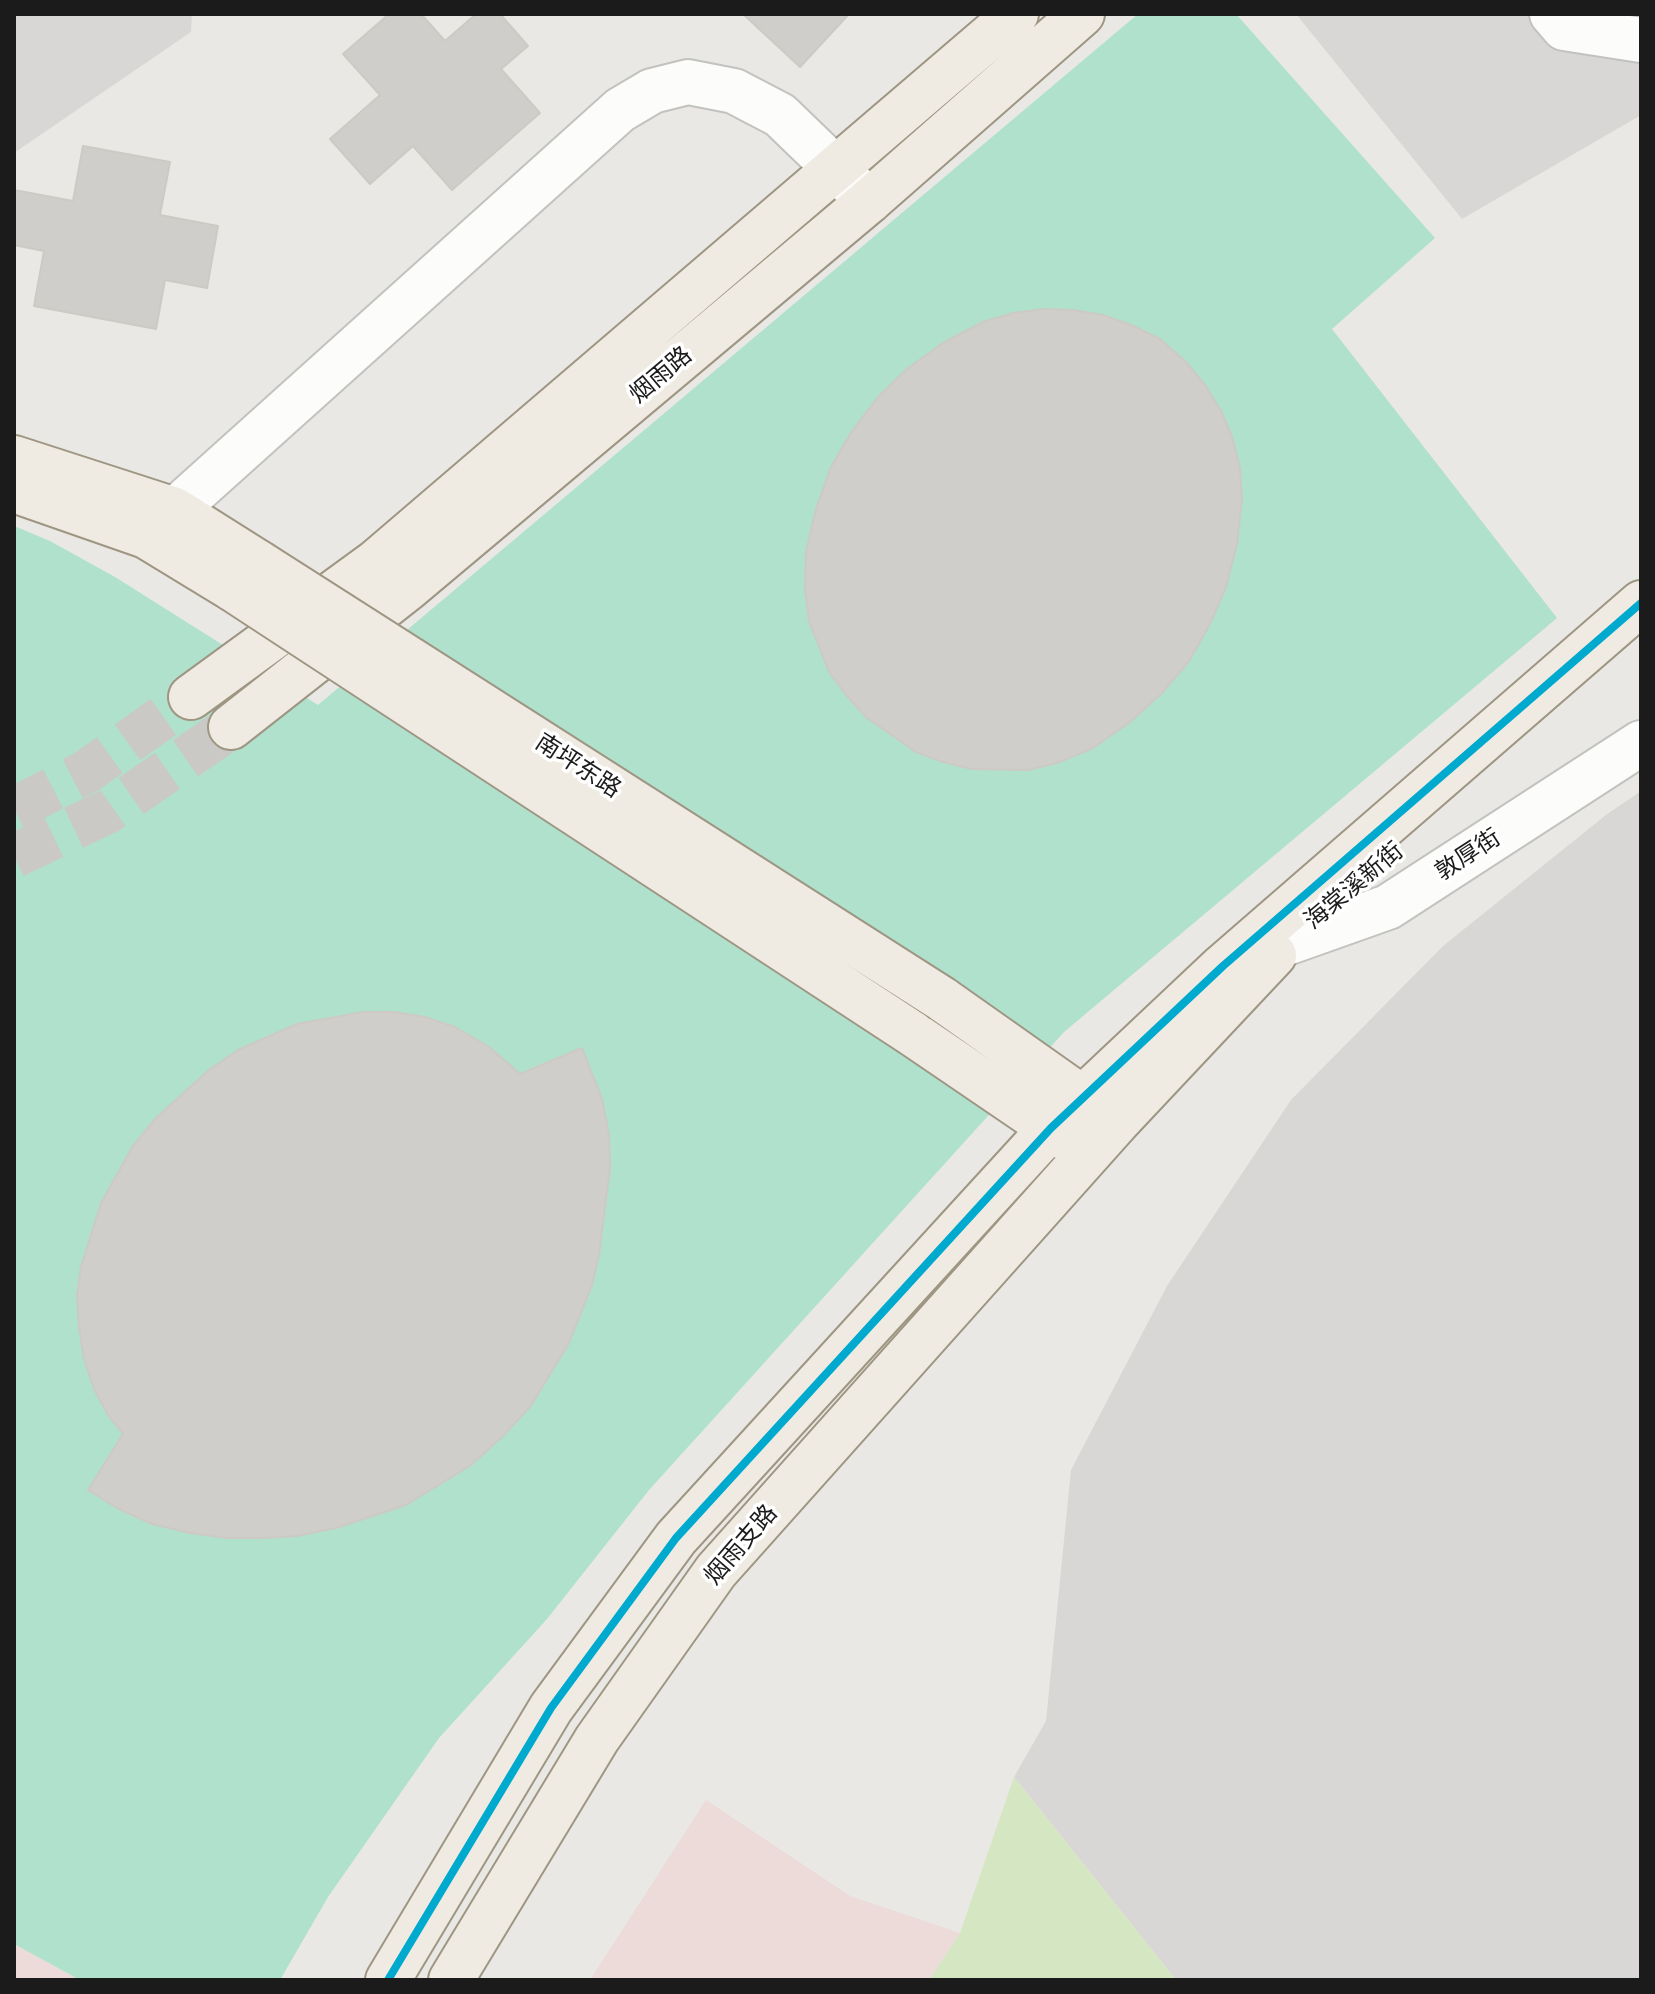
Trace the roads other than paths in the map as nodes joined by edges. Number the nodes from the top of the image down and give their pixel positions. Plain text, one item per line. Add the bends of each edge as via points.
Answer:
1 (1016, 14) edge
2 (1082, 14) edge
3 (1552, 14) edge
4 (1641, 40) edge
5 (838, 169) junction
6 (869, 201) junction
7 (14, 458) edge
8 (14, 490) edge
9 (160, 523) junction
10 (246, 576) junction
11 (1641, 603) edge
12 (1641, 641) edge
13 (191, 697) tunnel mouth
14 (231, 727) tunnel mouth
15 (1641, 743) edge
16 (1388, 907) junction
17 (1283, 945) junction
18 (1223, 966) junction
19 (1197, 1036) junction
20 (1097, 1125) junction
21 (1051, 1128) junction
22 (388, 1980) edge
23 (451, 1980) edge

1 - 5 main road, 烟雨路
2 - 6 main road, 烟雨路
3 - 4 street via 1564,28
5 - 6 street
5 - 9 street via 780,115 734,91 688,82 652,91 620,110
5 - 13 main road, 烟雨路 via 376,562
6 - 14 main road, 烟雨路 via 408,588
7 - 9 main road, 南坪东路
8 - 9 main road, 南坪东路
9 - 10 main road, 南坪东路
10 - 20 main road, 南坪东路, bridge via 942,999
10 - 21 main road, 南坪东路, bridge
11 - 18 main road, 海棠溪新街
12 - 17 main road, 海棠溪新街
15 - 16 street, 敦厚街
16 - 17 street, 敦厚街
16 - 19 street
17 - 18 street, 敦厚街
17 - 19 main road, 海棠溪新街
18 - 20 main road, 海棠溪新街
19 - 20 main road, 海棠溪新街
20 - 21 main road
20 - 23 main road, 烟雨支路 via 716,1571 597,1739
21 - 22 main road via 676,1538 551,1708

